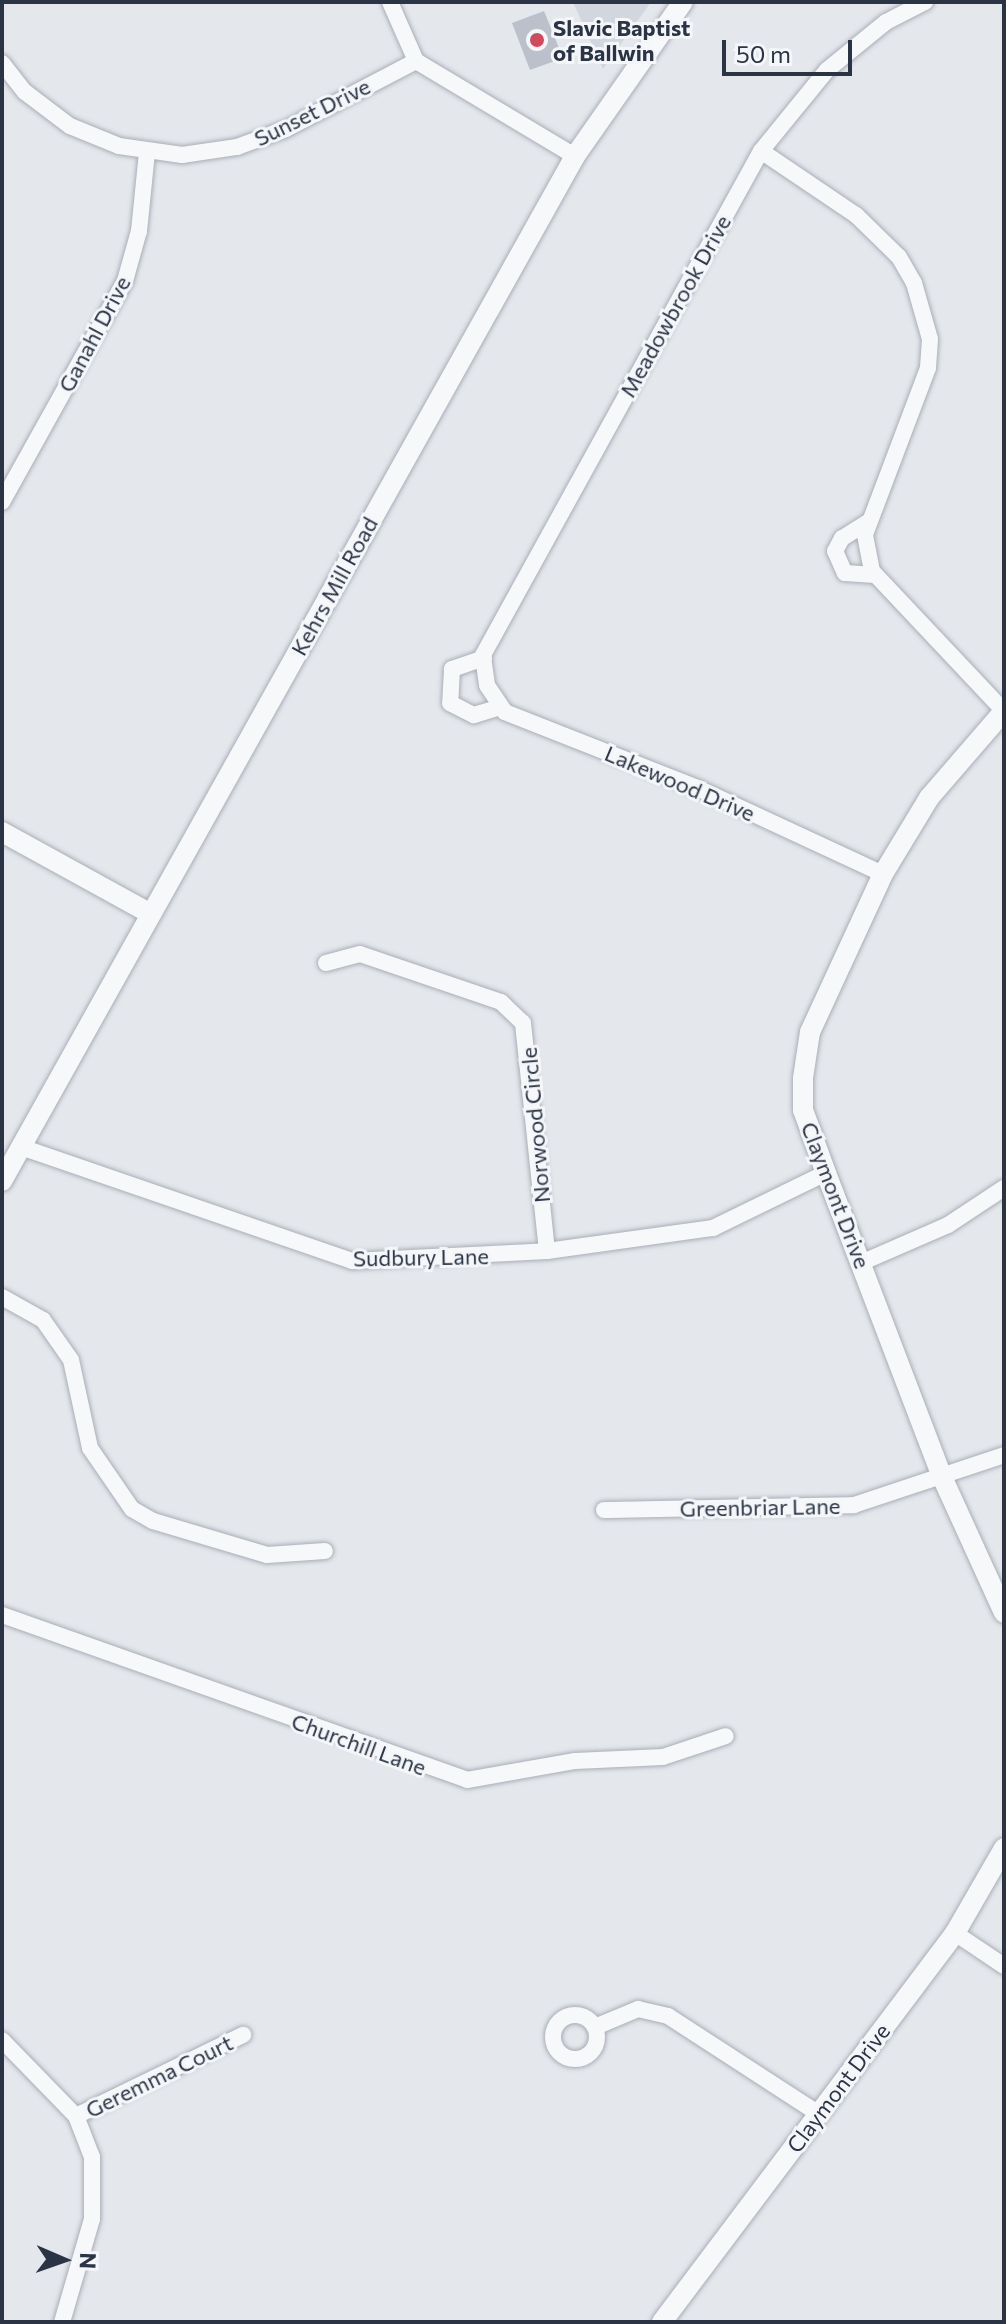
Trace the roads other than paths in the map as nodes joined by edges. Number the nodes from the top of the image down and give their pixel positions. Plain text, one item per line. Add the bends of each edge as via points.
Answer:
1 (390, 2) edge
2 (683, 2) edge
3 (925, 2) edge
4 (416, 61) junction
5 (2, 63) edge
6 (761, 151) junction
7 (147, 152) junction
8 (575, 156) junction
9 (2, 502) edge
10 (868, 522) junction
11 (875, 575) junction
12 (484, 658) junction
13 (501, 707) junction
14 (1004, 711) edge
15 (2, 832) edge
16 (883, 874) junction
17 (151, 914) junction
18 (326, 963) dead end
19 (21, 1147) junction
20 (826, 1173) junction
21 (2, 1181) edge
22 (1004, 1188) edge
23 (547, 1251) junction
24 (863, 1262) junction
25 (2, 1297) edge
26 (1004, 1455) edge
27 (943, 1479) junction
28 (604, 1510) dead end
29 (325, 1551) dead end
30 (1004, 1613) edge
31 (2, 1615) edge
32 (726, 1736) dead end
33 (1004, 1848) edge
34 (955, 1933) junction
35 (1004, 1966) edge
36 (595, 2027) dead end
37 (243, 2035) dead end
38 (2, 2040) edge
39 (819, 2114) junction
40 (76, 2116) junction
41 (62, 2322) edge
42 (662, 2322) edge

1 - 4 street
2 - 8 street, Kehrs Mill Road
3 - 6 street, Meadowbrook Drive via 886,22 827,70
4 - 7 street, Sunset Drive via 256,141 210,153
4 - 8 street
5 - 7 street, Sunset Drive via 25,92 70,126
6 - 10 street via 881,236 899,257 924,310 928,368
6 - 12 street, Meadowbrook Drive
7 - 9 street, Ganahl Drive via 139,231 125,281
8 - 17 street, Kehrs Mill Road
10 - 11 street via 865,535
10 - 11 street via 842,538 835,551 845,573
11 - 14 street
12 - 13 street via 487,685
12 - 13 street via 452,669 450,703 474,715
13 - 16 street, Lakewood Drive
14 - 16 street, Claymont Drive via 929,798
15 - 17 street
16 - 20 street, Claymont Drive via 804,1056 803,1110
17 - 19 street, Kehrs Mill Road
18 - 23 street, Norwood Circle via 360,954 501,1002 523,1023
19 - 21 street, Kehrs Mill Road
19 - 23 street, Sudbury Lane via 352,1261
20 - 23 street, Sudbury Lane via 713,1228
20 - 24 street, Claymont Drive
22 - 24 street via 948,1225
24 - 27 street, Claymont Drive
25 - 29 street via 43,1320 71,1360 90,1448 132,1509 153,1521 267,1555
26 - 27 street, Greenbriar Lane
27 - 28 street, Greenbriar Lane via 854,1505
27 - 30 street, Claymont Drive
31 - 32 street, Churchill Lane via 467,1780 575,1761 663,1757
33 - 34 street, Claymont Drive
34 - 35 street
34 - 39 street, Claymont Drive
36 - 39 street via 638,2009 668,2016
37 - 40 street, Geremma Court
38 - 40 street
39 - 42 street, Claymont Drive
40 - 41 street via 92,2157 96,2190

